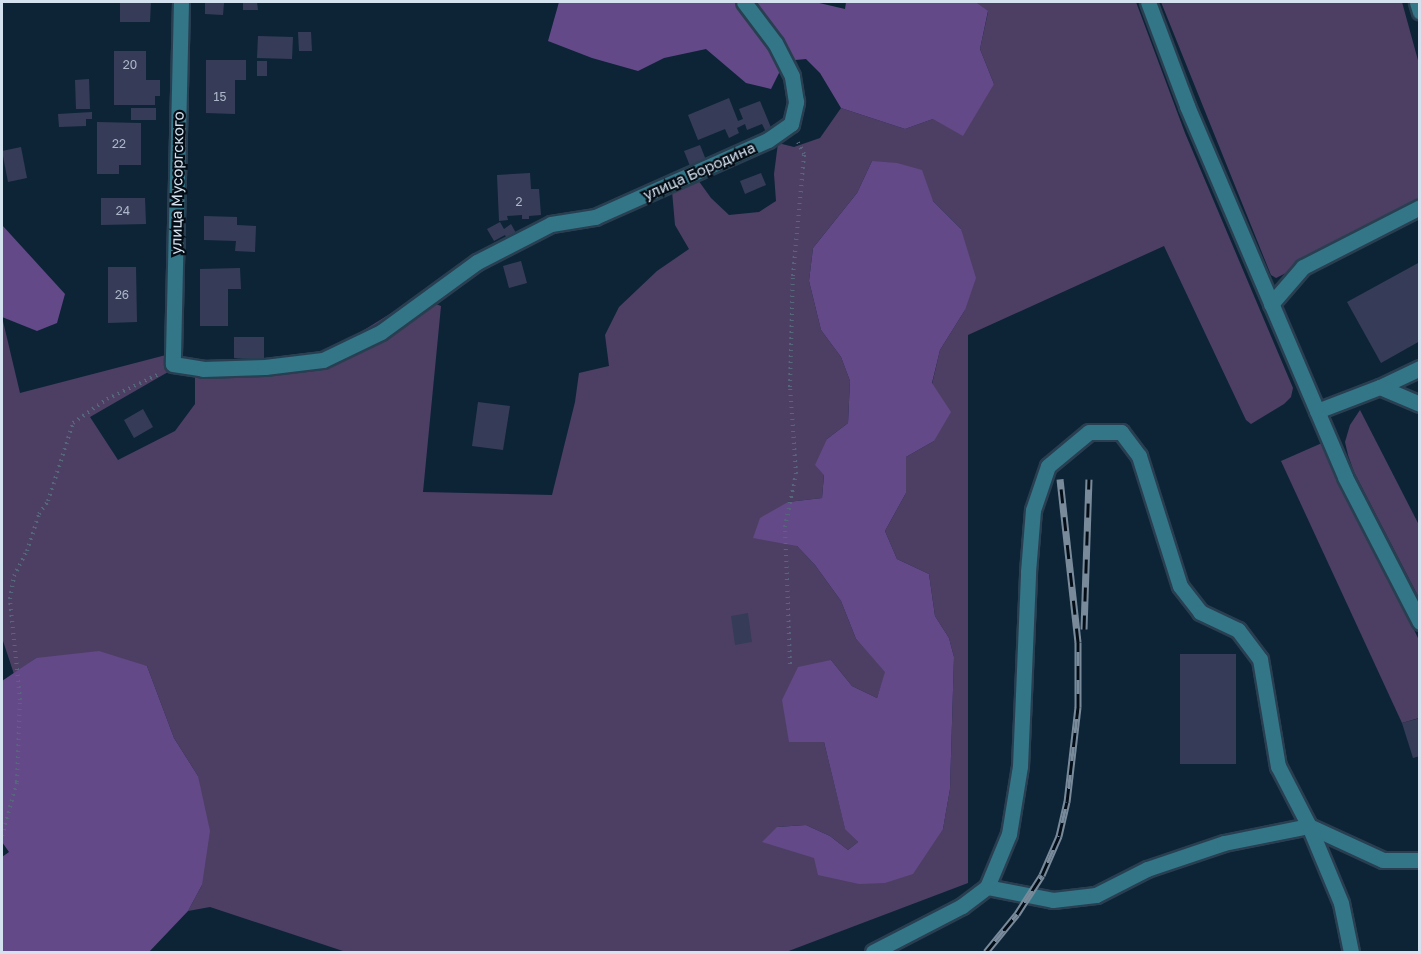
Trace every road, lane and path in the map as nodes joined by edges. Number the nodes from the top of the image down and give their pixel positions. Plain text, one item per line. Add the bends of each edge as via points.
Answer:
1 (181, 2) edge
2 (744, 2) edge
3 (1148, 2) edge
4 (1417, 2) edge
5 (1419, 12) edge
6 (791, 124) junction
7 (1419, 207) edge
8 (1271, 304) junction
9 (173, 359) junction
10 (1419, 368) edge
11 (1380, 387) junction
12 (1419, 404) edge
13 (1317, 411) junction
14 (1419, 622) edge
15 (790, 664) dead end
16 (1309, 826) junction
17 (2, 836) edge
18 (1419, 860) edge
19 (987, 887) junction
20 (873, 952) edge
21 (1351, 952) edge

1 - 9 street, улица Мусоргского
2 - 6 street via 775,43 792,76 796,102
3 - 8 street via 1187,106
4 - 5 street
6 - 9 street, улица Бородина via 768,140 595,217 551,224 477,261 381,332 323,360 203,369
6 - 15 path via 804,154 793,276 790,387 796,474 785,527
7 - 8 street via 1303,267
8 - 13 street
9 - 17 path via 162,372 107,399 73,423 52,490 14,576 10,599 20,700 17,782
10 - 11 street
11 - 12 street
11 - 13 street
13 - 14 street via 1345,477
16 - 18 street via 1383,860
16 - 19 street via 1224,843 1147,869 1096,895 1053,900
16 - 19 street via 1278,766 1260,659 1238,630 1200,612 1180,586 1139,456 1121,432 1089,432 1048,466 1033,510 1020,766 1009,834
16 - 21 street via 1341,903
19 - 20 street via 962,906

